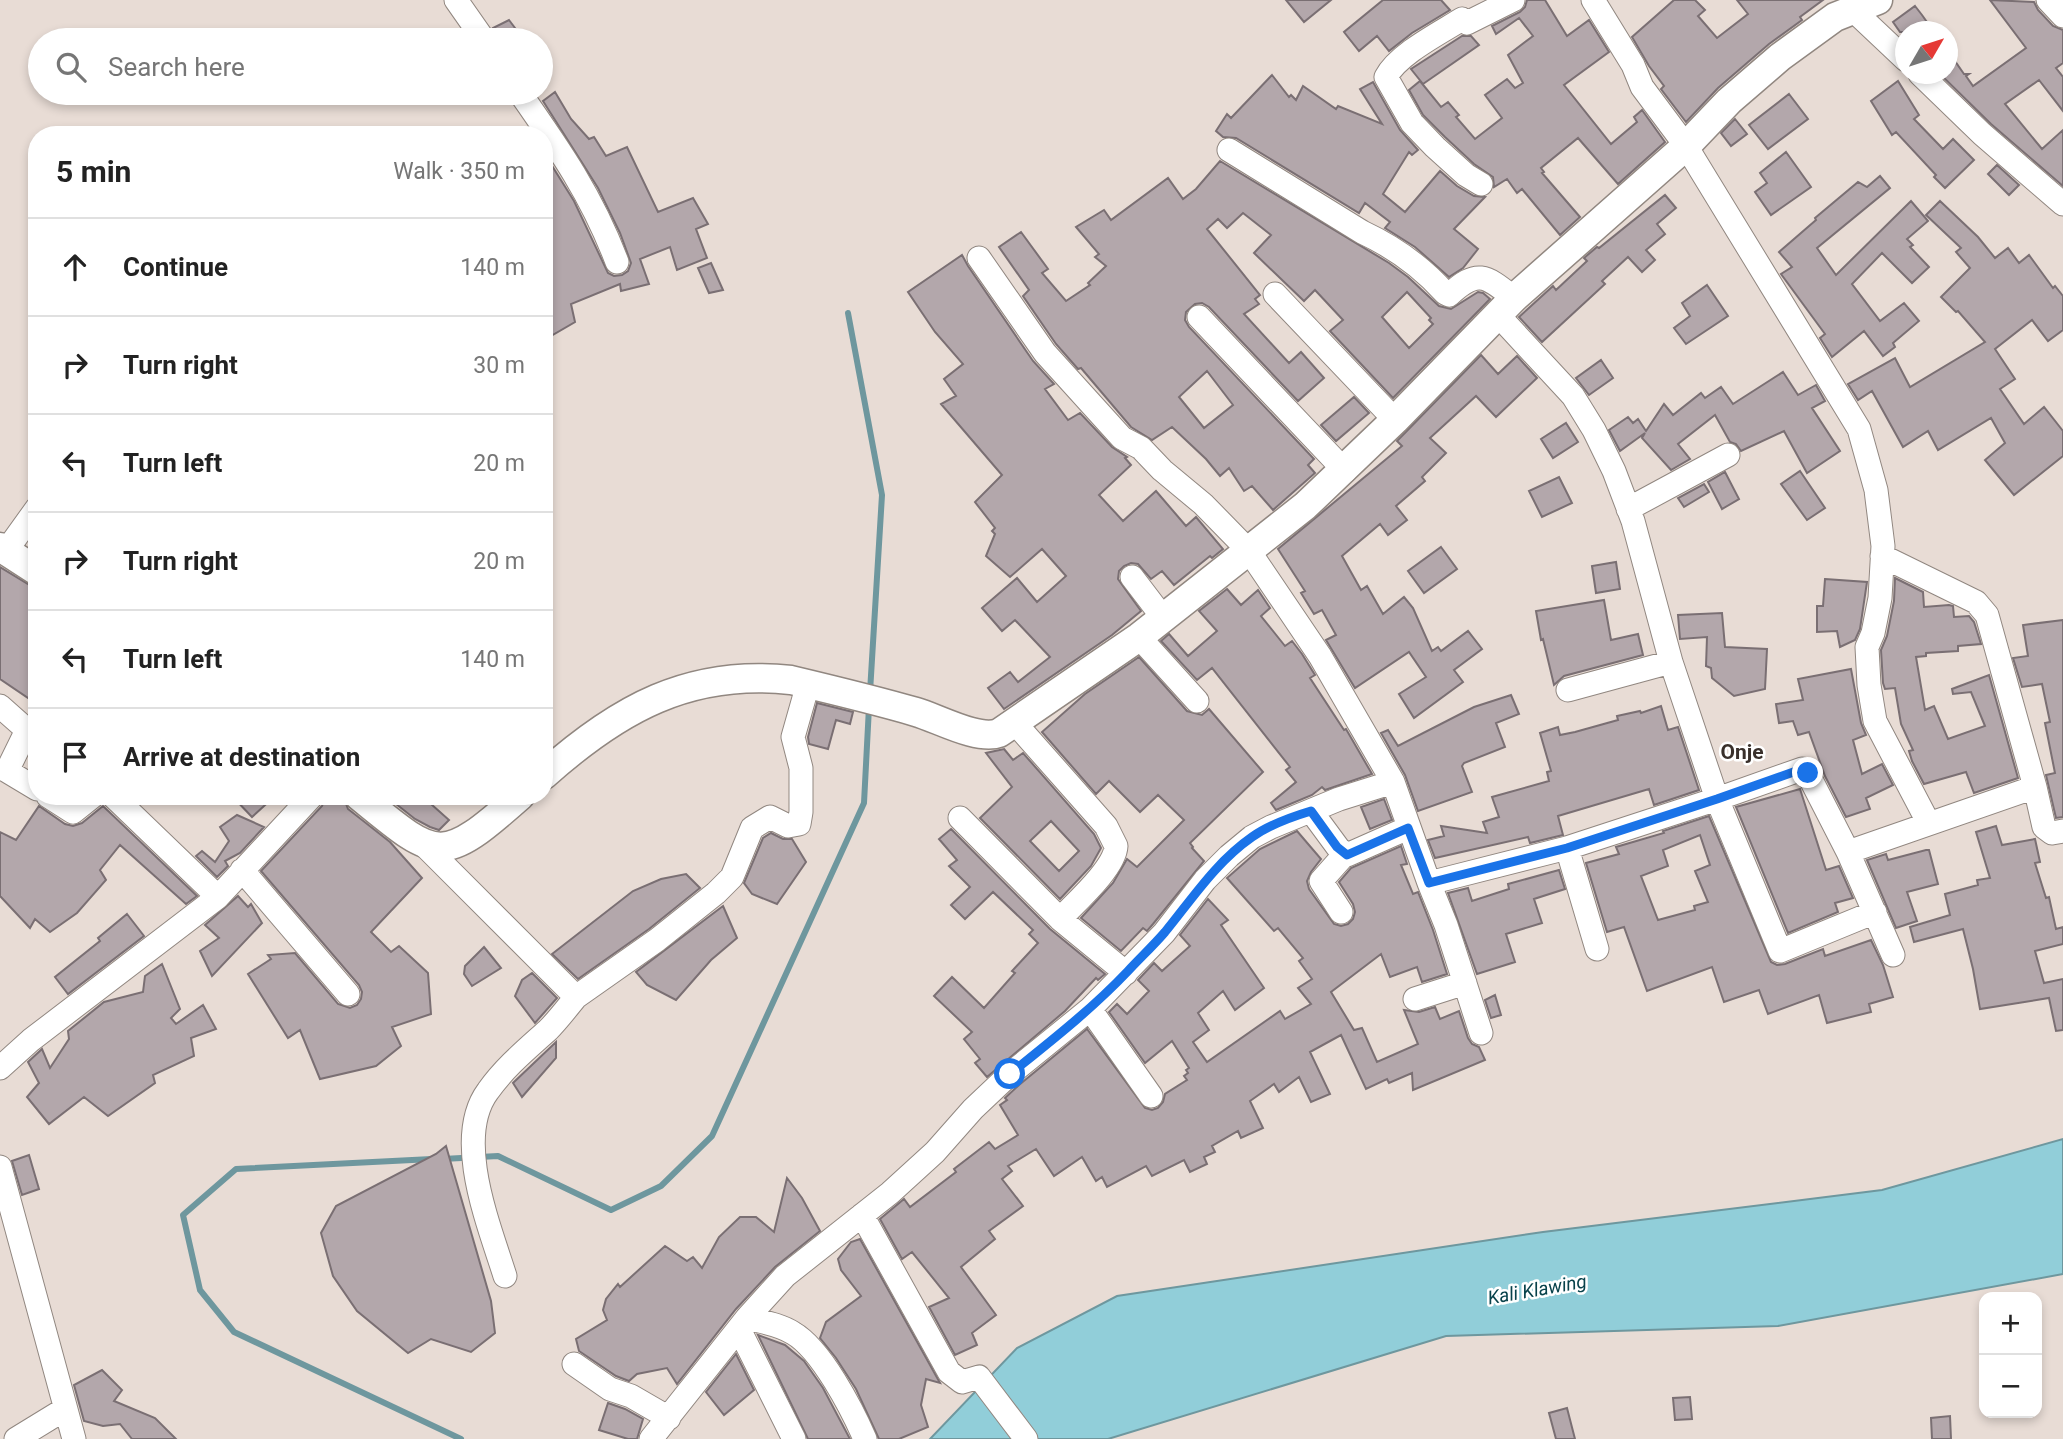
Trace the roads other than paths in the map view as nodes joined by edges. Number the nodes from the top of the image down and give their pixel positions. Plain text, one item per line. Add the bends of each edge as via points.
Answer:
1 (456, 0) edge
2 (1513, 0) edge
3 (1593, 0) edge
4 (2048, 0) edge
5 (1866, 5) edge
6 (1457, 9) edge
7 (2063, 16) edge
8 (476, 28) edge
9 (1895, 45) edge
10 (1930, 84) edge
11 (528, 105) edge
12 (542, 126) edge
13 (553, 142) edge
14 (1686, 146) junction
15 (1229, 150) dead end
16 (1481, 184) dead end
17 (2063, 204) edge
18 (979, 258) dead end
19 (617, 262) dead end
20 (1275, 294) dead end
21 (1506, 307) junction
22 (1199, 317) dead end
23 (1395, 421) junction
24 (1728, 455) dead end
25 (1345, 471) junction
26 (1628, 509) junction
27 (28, 519) edge
28 (3, 549) edge
29 (1249, 551) junction
30 (1882, 555) junction
31 (28, 565) edge
32 (1132, 577) dead end
33 (1164, 619) junction
34 (1139, 637) junction
35 (1671, 662) junction
36 (808, 684) junction
37 (1567, 690) dead end
38 (1197, 701) dead end
39 (0, 706) edge
40 (28, 720) edge
41 (1015, 723) junction
42 (28, 729) edge
43 (553, 768) edge
44 (4, 770) edge
45 (1394, 782) junction
46 (28, 784) edge
47 (2035, 787) junction
48 (1717, 799) junction
49 (63, 805) edge
50 (83, 805) edge
51 (122, 805) edge
52 (303, 805) edge
53 (370, 805) edge
54 (510, 805) edge
55 (1311, 811) junction
56 (960, 818) dead end
57 (1928, 822) junction
58 (1408, 828) junction
59 (2063, 831) edge
60 (424, 845) junction
61 (1567, 848) junction
62 (1848, 852) junction
63 (1345, 854) junction
64 (242, 870) junction
65 (1429, 883) junction
66 (218, 897) junction
67 (1341, 912) dead end
68 (1875, 912) junction
69 (1060, 919) junction
70 (1597, 949) dead end
71 (1893, 955) dead end
72 (1126, 973) junction
73 (1465, 983) junction
74 (348, 994) dead end
75 (576, 997) junction
76 (1415, 999) dead end
77 (1090, 1009) junction
78 (1481, 1033) dead end
79 (30, 1040) junction
80 (0, 1049) edge
81 (0, 1068) edge
82 (1152, 1096) dead end
83 (0, 1167) edge
84 (862, 1215) junction
85 (505, 1276) dead end
86 (743, 1324) junction
87 (574, 1364) dead end
88 (65, 1409) junction
89 (660, 1432) edge
90 (16, 1439) edge
91 (74, 1439) edge
92 (794, 1439) edge
93 (865, 1439) edge
94 (1026, 1439) edge

1 - 8 street
2 - 6 street via 1467,23
3 - 14 street via 1642,87
4 - 7 street
5 - 9 street
5 - 14 street via 1835,17 1780,57
6 - 16 street via 1386,77 1412,123
10 - 17 street
11 - 12 street
13 - 19 street via 584,188
14 - 21 street
14 - 30 street via 1860,429 1877,490
15 - 21 street via 1383,242 1417,265 1446,293 1450,295 1479,276 1492,280
18 - 29 street via 1045,353 1122,438 1203,504
20 - 23 street
21 - 23 street
21 - 26 street via 1594,430
22 - 25 street
23 - 25 street
24 - 26 street
25 - 29 street
26 - 35 street
27 - 28 street
28 - 31 street
29 - 33 street
29 - 45 street via 1320,656
30 - 47 street via 1984,610
30 - 57 street via 1880,598 1867,647 1875,721
32 - 33 street
33 - 34 street
34 - 38 street
34 - 41 street
35 - 37 street
35 - 48 street
36 - 41 street via 989,735
36 - 43 street via 750,678 679,689 649,700
36 - 75 street via 793,737 801,768 799,824 788,826 770,817 752,828 732,877 657,940
39 - 40 street
41 - 69 street via 1106,827 1116,846 1102,873
42 - 44 street
44 - 46 street
45 - 55 street
45 - 58 street
47 - 57 street
47 - 59 street via 2044,827 2052,833
48 - 61 street
48 - 62 street via 1806,770
48 - 68 street via 1780,951
49 - 50 street via 75,812
51 - 66 street
52 - 64 street
53 - 60 street
54 - 60 street via 457,844
55 - 63 street
55 - 72 street via 1252,837 1230,856
56 - 69 street
57 - 62 street
58 - 63 street
58 - 65 street
60 - 75 street
61 - 65 street
61 - 70 street
62 - 68 street
63 - 67 street via 1321,881
64 - 66 street
64 - 74 street
65 - 73 street
66 - 79 street
68 - 71 street
69 - 72 street
72 - 77 street
73 - 76 street
73 - 78 street
75 - 85 street via 489,1090 473,1126 477,1173
77 - 82 street
77 - 84 street via 1010,1074 935,1152
79 - 80 street
79 - 81 street
83 - 88 street
84 - 86 street via 791,1270
84 - 94 street via 949,1372 962,1382 979,1377
86 - 89 street
86 - 92 street
86 - 93 street via 784,1328 800,1337 837,1387
87 - 89 street via 610,1389 631,1396
88 - 90 street
88 - 91 street

